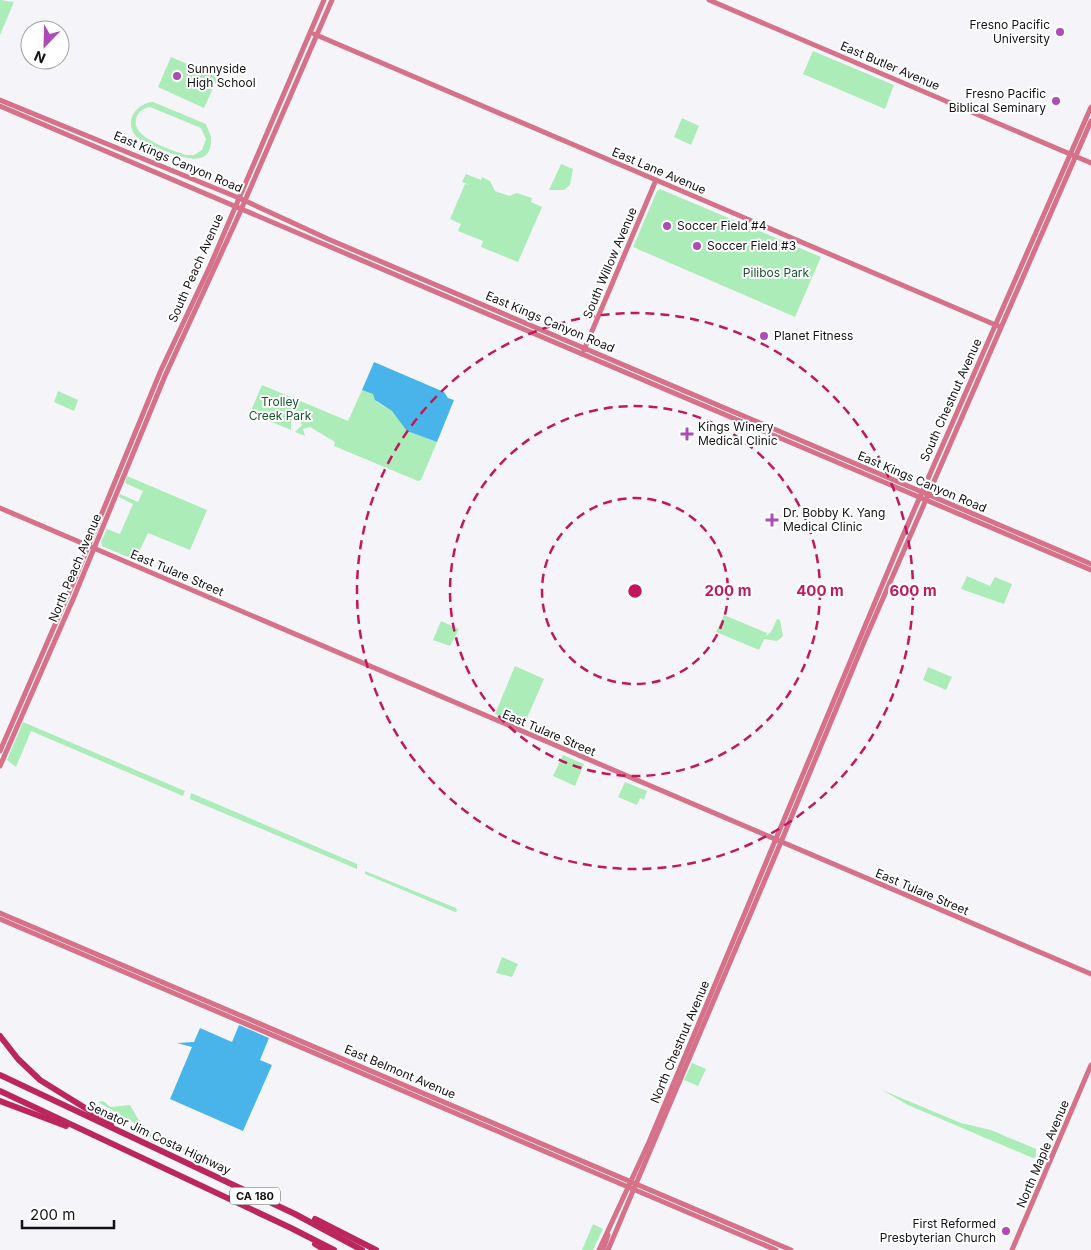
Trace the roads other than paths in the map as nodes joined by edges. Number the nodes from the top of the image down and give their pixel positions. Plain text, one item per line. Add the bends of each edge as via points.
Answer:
1 (324, 0) edge
2 (330, 0) edge
3 (709, 0) edge
4 (310, 32) junction
5 (317, 35) junction
6 (296, 65) junction
7 (0, 100) edge
8 (280, 102) junction
9 (286, 105) junction
10 (0, 106) edge
11 (1091, 107) edge
12 (1091, 121) edge
13 (271, 142) junction
14 (1072, 155) junction
15 (1091, 163) edge
16 (656, 180) junction
17 (239, 198) junction
18 (245, 201) junction
19 (236, 206) junction
20 (242, 208) junction
21 (210, 266) junction
22 (1019, 271) junction
23 (201, 285) junction
24 (204, 292) junction
25 (1014, 297) junction
26 (191, 320) junction
27 (182, 326) junction
28 (998, 326) junction
29 (583, 351) junction
30 (174, 358) junction
31 (165, 376) joint
32 (950, 428) junction
33 (946, 454) junction
34 (922, 493) junction
35 (928, 496) junction
36 (919, 499) junction
37 (925, 502) junction
38 (0, 508) edge
39 (91, 547) junction
40 (1091, 564) edge
41 (1091, 570) edge
42 (886, 584) junction
43 (34, 673) junction
44 (29, 701) junction
45 (6, 739) junction
46 (0, 751) edge
47 (1, 765) edge
48 (779, 841) junction
49 (758, 883) junction
50 (754, 907) junction
51 (0, 913) edge
52 (0, 919) edge
53 (1091, 974) edge
54 (0, 1036) edge
55 (1091, 1065) edge
56 (0, 1075) edge
57 (0, 1091) edge
58 (0, 1101) edge
59 (147, 1145) junction
60 (141, 1157) junction
61 (629, 1184) junction
62 (636, 1187) junction
63 (267, 1201) junction
64 (239, 1203) junction
65 (610, 1227) junction
66 (325, 1250) edge
67 (334, 1250) edge
68 (362, 1250) edge
69 (376, 1250) edge
70 (599, 1250) edge
71 (603, 1250) edge
72 (608, 1250) edge
73 (776, 1250) edge
74 (791, 1250) edge
75 (1012, 1250) edge

1 - 4 main road, South Peach Avenue
2 - 5 main road, South Peach Avenue
3 - 14 main road, East Butler Avenue
4 - 5 main road, East Lane Avenue
4 - 6 main road, South Peach Avenue
5 - 9 main road, South Peach Avenue
5 - 16 main road, East Lane Avenue
6 - 8 main road, South Peach Avenue
6 - 9 main road via 284,101
7 - 17 main road, East Kings Canyon Road
8 - 13 main road via 282,108
8 - 17 main road, South Peach Avenue
9 - 13 main road, South Peach Avenue
10 - 19 main road, East Kings Canyon Road
11 - 14 main road, South Chestnut Avenue
12 - 14 main road, South Chestnut Avenue
13 - 18 main road, South Peach Avenue
14 - 15 main road, East Butler Avenue
14 - 22 main road, South Chestnut Avenue
14 - 25 main road, South Chestnut Avenue
16 - 28 main road, East Lane Avenue
16 - 29 main road, South Willow Avenue
17 - 18 main road, East Kings Canyon Road
17 - 19 main road, South Peach Avenue
18 - 20 main road, South Peach Avenue
18 - 29 main road, East Kings Canyon Road
19 - 20 main road, East Kings Canyon Road
19 - 21 main road, South Peach Avenue
20 - 24 main road, South Peach Avenue
20 - 29 main road, East Kings Canyon Road
21 - 23 main road, South Peach Avenue
21 - 24 main road
22 - 25 main road via 1021,275
22 - 28 main road, South Chestnut Avenue
23 - 26 main road
23 - 27 main road, South Peach Avenue
24 - 26 main road, South Peach Avenue
25 - 28 main road, South Chestnut Avenue
26 - 30 main road, South Peach Avenue
27 - 30 main road
27 - 39 main road, South Peach Avenue via 160,370
28 - 32 main road, South Chestnut Avenue
28 - 33 main road, South Chestnut Avenue
29 - 34 main road, East Kings Canyon Road
29 - 36 main road, East Kings Canyon Road
30 - 31 main road, South Peach Avenue
31 - 39 main road, North Peach Avenue
32 - 33 main road
32 - 34 main road, South Chestnut Avenue
33 - 35 main road, South Chestnut Avenue
34 - 35 main road, East Kings Canyon Road
34 - 36 main road, South Chestnut Avenue
35 - 37 main road, South Chestnut Avenue
35 - 40 main road, East Kings Canyon Road
36 - 37 main road, East Kings Canyon Road
36 - 42 main road, South Chestnut Avenue
37 - 41 main road, East Kings Canyon Road
37 - 42 main road, South Chestnut Avenue
38 - 39 main road, East Tulare Street
39 - 43 main road, North Peach Avenue
39 - 44 main road, North Peach Avenue
39 - 48 main road, East Tulare Street
42 - 48 main road, South Chestnut Avenue
43 - 44 main road
43 - 45 main road, North Peach Avenue
44 - 47 main road, North Peach Avenue
45 - 46 main road, North Peach Avenue
45 - 47 main road
48 - 49 main road, North Chestnut Avenue
48 - 50 main road, North Chestnut Avenue
48 - 53 main road, East Tulare Street
49 - 50 main road
49 - 61 main road, North Chestnut Avenue
50 - 62 main road, North Chestnut Avenue
51 - 61 main road, East Belmont Avenue
52 - 61 main road, East Belmont Avenue
54 - 59 highway via 40,1080
55 - 75 main road, North Maple Avenue
56 - 59 highway, Senator Jim Costa Highway / CA 180
57 - 60 highway, Senator Jim Costa Highway / CA 180
58 - 60 highway
59 - 63 highway, Senator Jim Costa Highway / CA 180
60 - 64 highway, Senator Jim Costa Highway / CA 180
61 - 62 main road, East Belmont Avenue
61 - 65 main road, North Chestnut Avenue
62 - 72 main road, North Chestnut Avenue
62 - 73 main road, East Belmont Avenue
62 - 74 main road, East Belmont Avenue
63 - 68 highway, Senator Jim Costa Highway / CA 180
63 - 69 highway via 339,1230
64 - 66 highway
64 - 67 highway, Senator Jim Costa Highway / CA 180
65 - 70 main road, North Chestnut Avenue
65 - 71 main road

